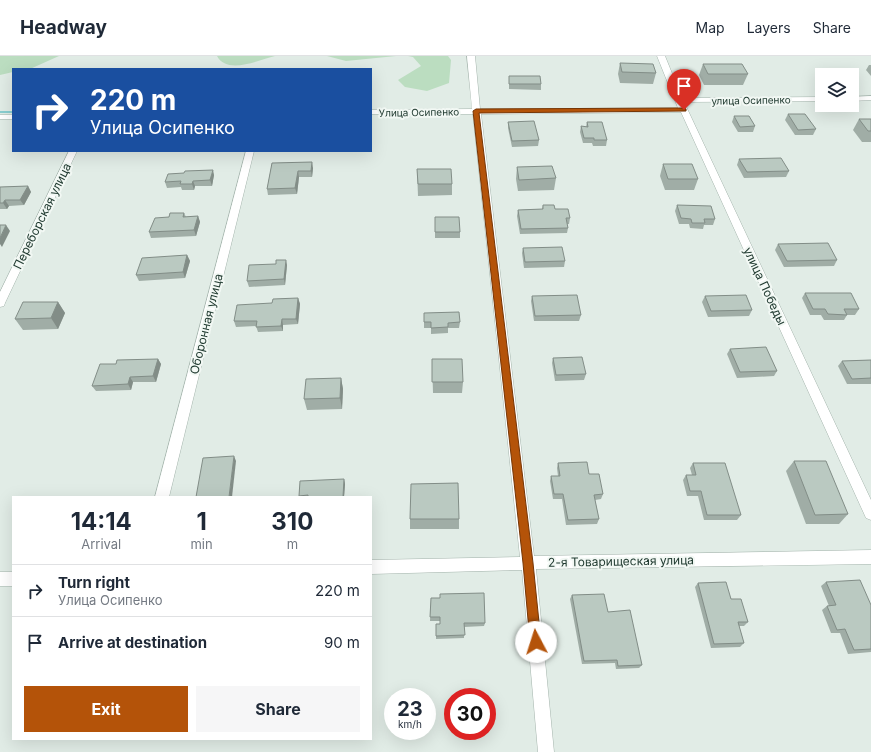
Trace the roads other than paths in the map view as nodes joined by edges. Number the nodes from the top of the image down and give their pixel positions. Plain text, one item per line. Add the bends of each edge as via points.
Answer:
1 (471, 56) edge
2 (661, 56) edge
3 (871, 98) edge
4 (815, 99) edge
5 (859, 99) edge
6 (682, 105) junction
7 (476, 111) junction
8 (372, 112) edge
9 (0, 117) edge
10 (12, 117) edge
11 (73, 152) edge
12 (250, 152) edge
13 (0, 303) edge
14 (162, 496) edge
15 (871, 514) edge
16 (871, 557) edge
17 (528, 563) junction
18 (372, 568) edge
19 (0, 579) edge
20 (12, 579) edge
21 (546, 752) edge

1 - 7 street
2 - 6 street, улица Победы
3 - 5 street
4 - 6 street, улица Осипенко
6 - 7 street, Улица Осипенко
6 - 15 street, улица Победы
7 - 8 street, Улица Осипенко
7 - 17 street
9 - 10 street
11 - 13 street, Переборская улица
12 - 14 street, Оборонная улица
16 - 17 street, 2-я Товарищеская улица
17 - 18 street, 2-я Товарищеская улица
17 - 21 street
19 - 20 street

